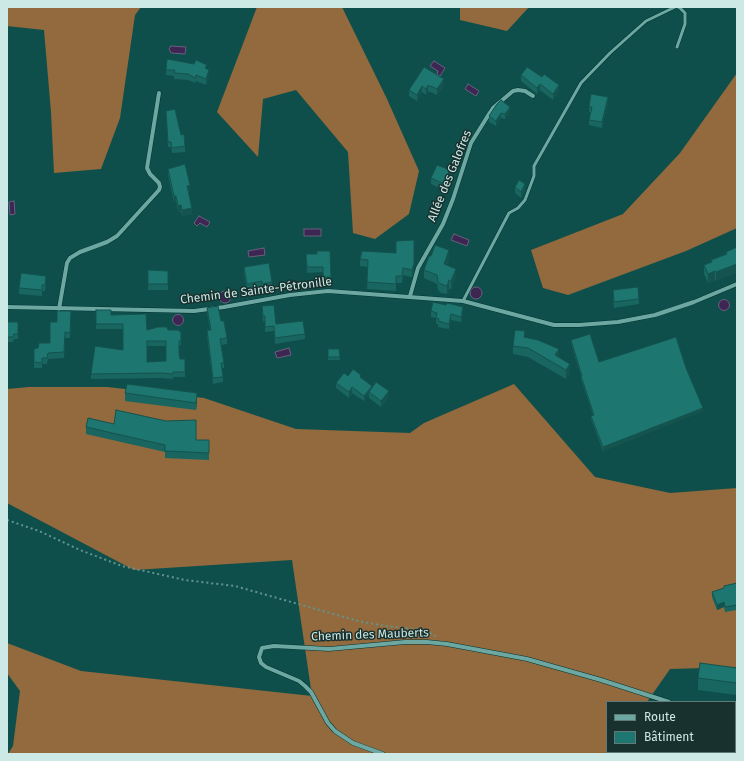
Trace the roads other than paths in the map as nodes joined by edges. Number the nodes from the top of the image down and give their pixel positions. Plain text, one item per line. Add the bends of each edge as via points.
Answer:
1 (676, 7) edge
2 (677, 47) dead end
3 (159, 93) dead end
4 (533, 96) dead end
5 (737, 284) edge
6 (410, 296) junction
7 (463, 301) junction
8 (7, 307) edge
9 (60, 308) junction
10 (666, 701) edge
11 (383, 754) edge

1 - 2 lane via 685,13 685,24
1 - 7 lane via 646,21 581,83 534,166 534,176 525,200 509,213
3 - 9 street via 147,168 159,182 159,190 117,236 70,258
4 - 6 street, Allée des Galofres via 525,91 513,91 489,114 472,143 453,200 443,224 418,268
5 - 7 street, Chemin de Sainte-Pétronille via 655,315 618,322 579,325 554,324
6 - 7 street, Chemin de Sainte-Pétronille
6 - 9 street, Chemin de Sainte-Pétronille via 328,291 194,311
8 - 9 street, Chemin de Sainte-Pétronille
10 - 11 street, Chemin des Mauberts via 527,659 446,644 405,642 330,649 274,646 262,648 259,657 261,663 305,686 335,731 353,743

